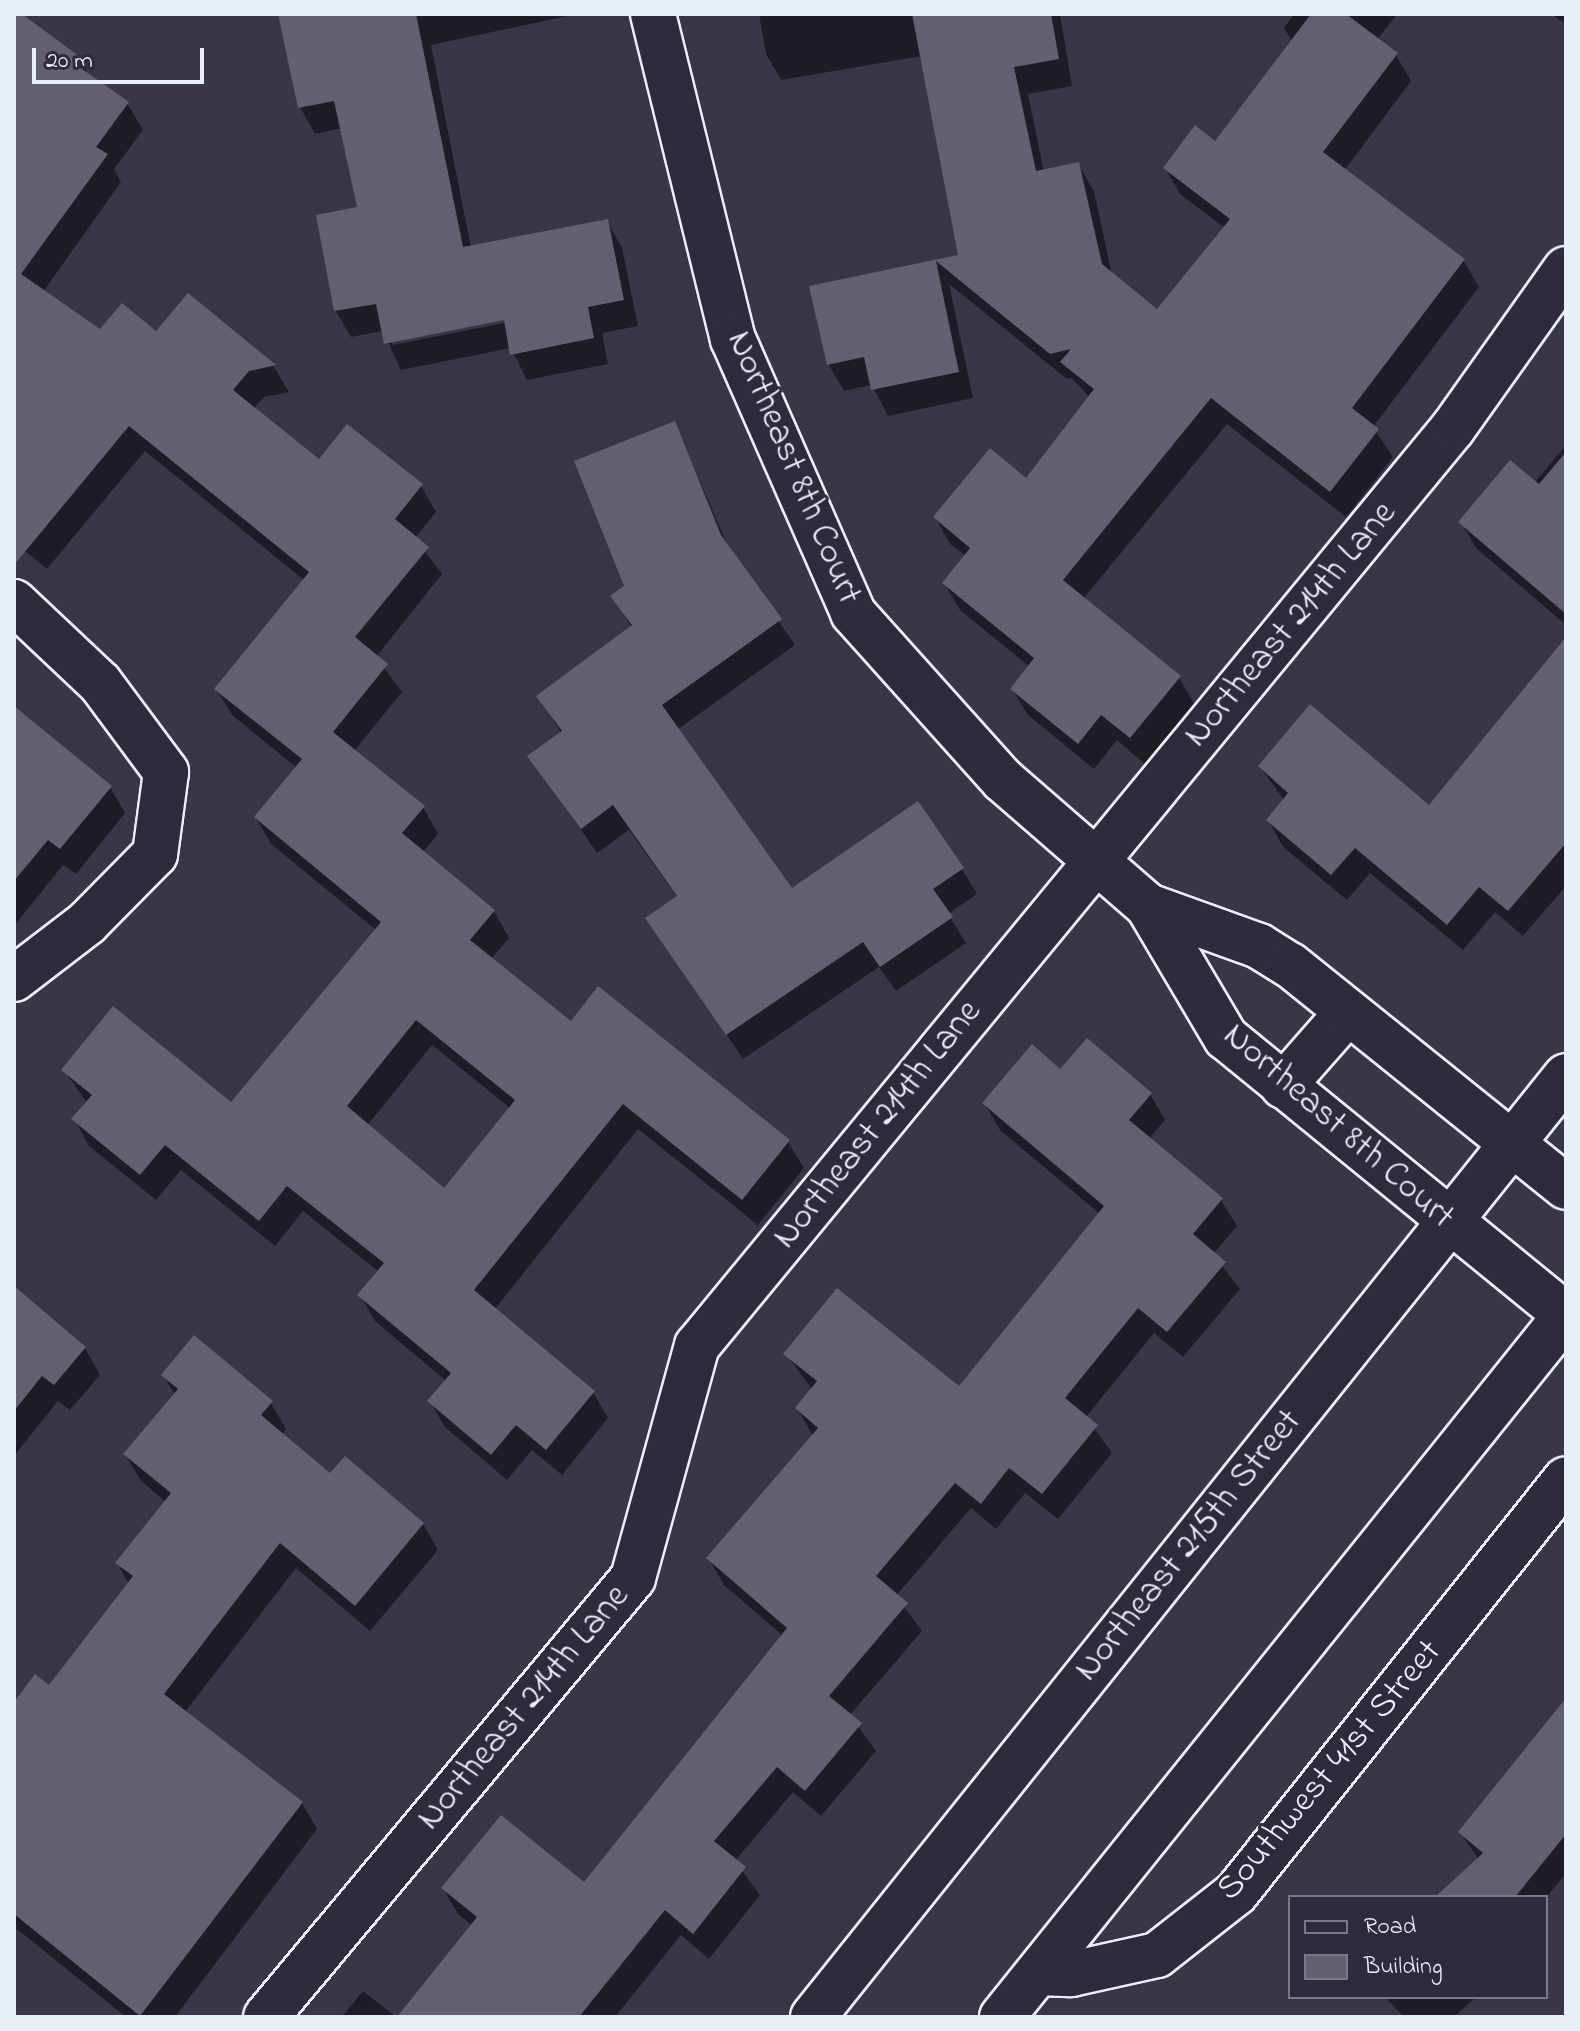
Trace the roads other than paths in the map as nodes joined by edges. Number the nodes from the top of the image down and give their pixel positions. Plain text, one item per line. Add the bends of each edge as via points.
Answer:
1 (653, 14) edge
2 (1566, 269) edge
3 (14, 602) edge
4 (1094, 862) junction
5 (1148, 906) junction
6 (14, 979) edge
7 (1348, 1012) junction
8 (1566, 1076) edge
9 (1283, 1086) junction
10 (1512, 1142) junction
11 (1566, 1187) edge
12 (1448, 1221) junction
13 (1566, 1315) edge
14 (1566, 1479) edge
15 (1038, 1973) junction
16 (266, 2017) edge
17 (813, 2017) edge
18 (1002, 2017) edge

1 - 4 street, Northeast 8th Court via 733,339 853,613 1003,780
2 - 4 street, Northeast 214th Lane via 1453,428
3 - 6 street via 100,683 166,772 155,854 87,923
4 - 5 street, Northeast 8th Court
4 - 16 street, Northeast 214th Lane via 697,1346 633,1578
5 - 7 street, Northeast 8th Court via 1259,946
5 - 9 street, Northeast 8th Court via 1226,1038
7 - 9 street
7 - 10 street, Northeast 8th Court
8 - 10 street, Northeast 215th Street
9 - 12 street, Northeast 8th Court
10 - 11 street, Northeast 8th Court
10 - 12 street, Northeast 215th Street
12 - 13 street, Northeast 8th Court
12 - 17 street, Northeast 215th Street
13 - 15 street
14 - 15 street, Southwest 41st Street via 1236,1893 1157,1955 1071,1974
15 - 18 street

